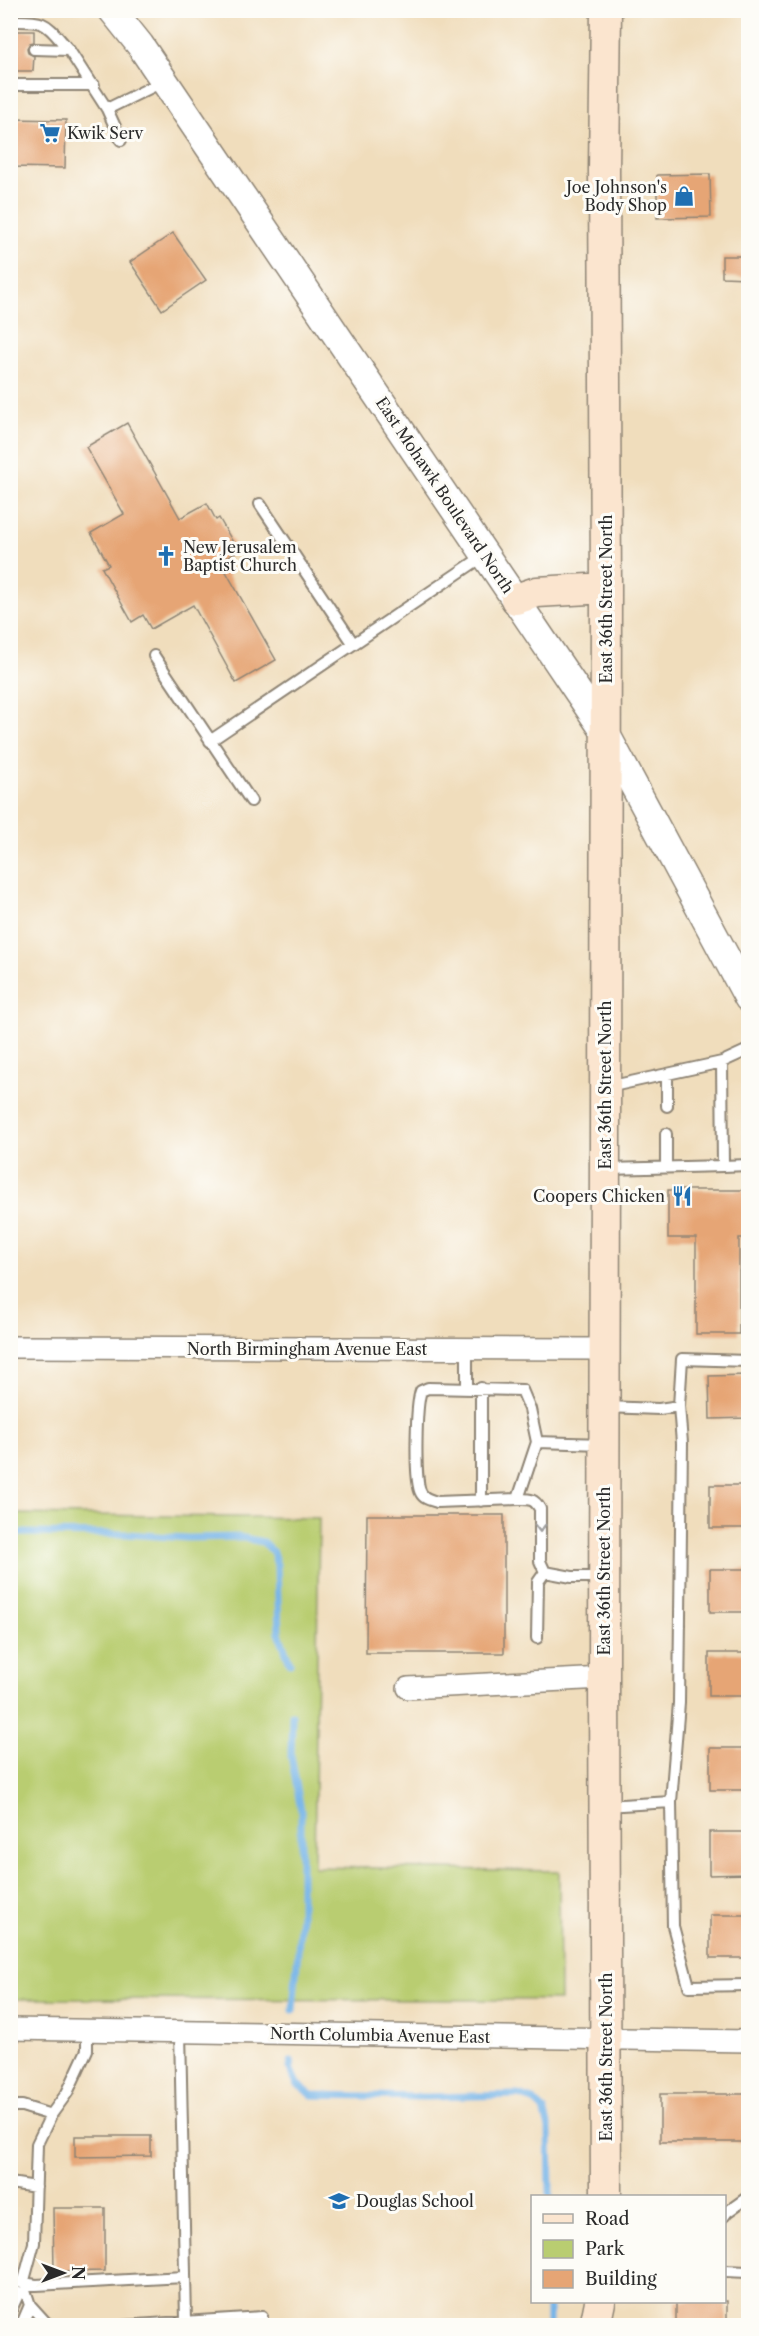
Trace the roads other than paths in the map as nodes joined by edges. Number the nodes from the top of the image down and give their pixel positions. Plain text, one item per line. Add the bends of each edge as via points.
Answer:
1 (112, 10) edge
2 (606, 10) edge
3 (10, 21) edge
4 (34, 49) dead end
5 (69, 50) junction
6 (164, 81) junction
7 (10, 85) edge
8 (94, 86) junction
9 (107, 109) junction
10 (121, 140) dead end
11 (260, 504) dead end
12 (485, 555) junction
13 (606, 588) junction
14 (516, 599) junction
15 (354, 643) junction
16 (154, 656) dead end
17 (605, 732) junction
18 (210, 741) junction
19 (250, 801) dead end
20 (748, 998) edge
21 (748, 1050) edge
22 (722, 1062) junction
23 (667, 1074) junction
24 (604, 1088) junction
25 (667, 1106) dead end
26 (666, 1134) dead end
27 (748, 1165) edge
28 (723, 1166) junction
29 (666, 1167) junction
30 (604, 1169) junction
31 (10, 1347) edge
32 (604, 1349) junction
33 (467, 1350) junction
34 (748, 1361) edge
35 (467, 1388) junction
36 (482, 1388) junction
37 (679, 1406) junction
38 (604, 1407) junction
39 (537, 1442) junction
40 (604, 1444) junction
41 (518, 1499) junction
42 (481, 1500) junction
43 (545, 1572) junction
44 (604, 1577) junction
45 (537, 1638) dead end
46 (604, 1678) junction
47 (408, 1688) dead end
48 (671, 1802) junction
49 (605, 1806) junction
50 (748, 1985) edge
51 (10, 2029) edge
52 (87, 2031) junction
53 (180, 2031) junction
54 (606, 2040) junction
55 (748, 2041) edge
56 (10, 2106) edge
57 (51, 2115) junction
58 (10, 2183) edge
59 (36, 2187) junction
60 (606, 2195) edge
61 (748, 2197) edge
62 (726, 2213) edge
63 (726, 2271) edge
64 (748, 2272) edge
65 (184, 2277) junction
66 (10, 2281) edge
67 (23, 2284) junction
68 (600, 2303) edge
69 (613, 2303) edge
70 (30, 2305) junction
71 (10, 2312) edge
72 (186, 2321) junction
73 (21, 2325) edge
74 (49, 2325) edge
75 (121, 2325) edge
76 (262, 2325) edge
77 (595, 2325) edge
78 (618, 2325) edge

1 - 6 street, East Mohawk Boulevard North
2 - 13 main road, East 36th Street North
3 - 5 lane via 37,21 48,26
4 - 5 lane
5 - 8 lane
6 - 9 lane
6 - 12 street, East Mohawk Boulevard North
7 - 8 lane
8 - 9 lane
9 - 10 lane
11 - 15 lane
12 - 14 street, East Mohawk Boulevard North
12 - 15 lane
13 - 14 main road via 537,592
13 - 17 main road, East 36th Street North
14 - 17 street, East Mohawk Boulevard North
15 - 18 lane
16 - 18 lane
17 - 20 street, East Mohawk Boulevard North
17 - 24 main road, East 36th Street North
18 - 19 lane
21 - 22 lane
22 - 23 lane
22 - 28 lane
23 - 24 lane
23 - 25 lane
24 - 30 main road, East 36th Street North
26 - 29 lane
27 - 28 lane
28 - 29 lane
29 - 30 lane
30 - 32 main road, East 36th Street North
31 - 33 street, North Birmingham Avenue East
32 - 33 street, North Birmingham Avenue East
32 - 38 main road, East 36th Street North
33 - 35 lane
34 - 37 lane via 682,1359
35 - 36 lane
35 - 42 lane via 421,1391 417,1404 418,1485 426,1499 437,1502
36 - 39 lane via 522,1390
36 - 42 lane
37 - 38 lane
37 - 48 lane via 682,1443 679,1703
38 - 40 main road, East 36th Street North
39 - 40 lane
39 - 41 lane
40 - 44 main road, East 36th Street North
41 - 42 lane
41 -> 43 lane via 531,1499 540,1509 540,1562
43 - 44 lane
43 - 45 lane via 538,1582
44 - 46 main road, East 36th Street North
46 - 47 street
46 - 49 main road, East 36th Street North
48 - 49 lane
48 - 50 lane via 673,1926 689,1986
49 - 54 main road, East 36th Street North
51 - 52 street, North Columbia Avenue East
52 - 53 street, North Columbia Avenue East
52 - 57 lane via 87,2050 67,2093
53 - 54 street, North Columbia Avenue East
53 - 65 lane
54 - 55 street, North Columbia Avenue East
54 - 60 main road, East 36th Street North
56 - 57 lane
57 - 59 lane via 38,2144
58 - 59 lane
59 - 67 lane via 34,2243
61 - 62 lane
63 - 64 lane
65 - 67 lane
65 - 72 lane
66 - 67 lane
67 - 70 lane
67 - 71 lane
68 - 77 main road
69 - 78 main road
70 - 73 lane
70 - 74 lane
72 - 75 lane
72 - 76 lane via 262,2318

